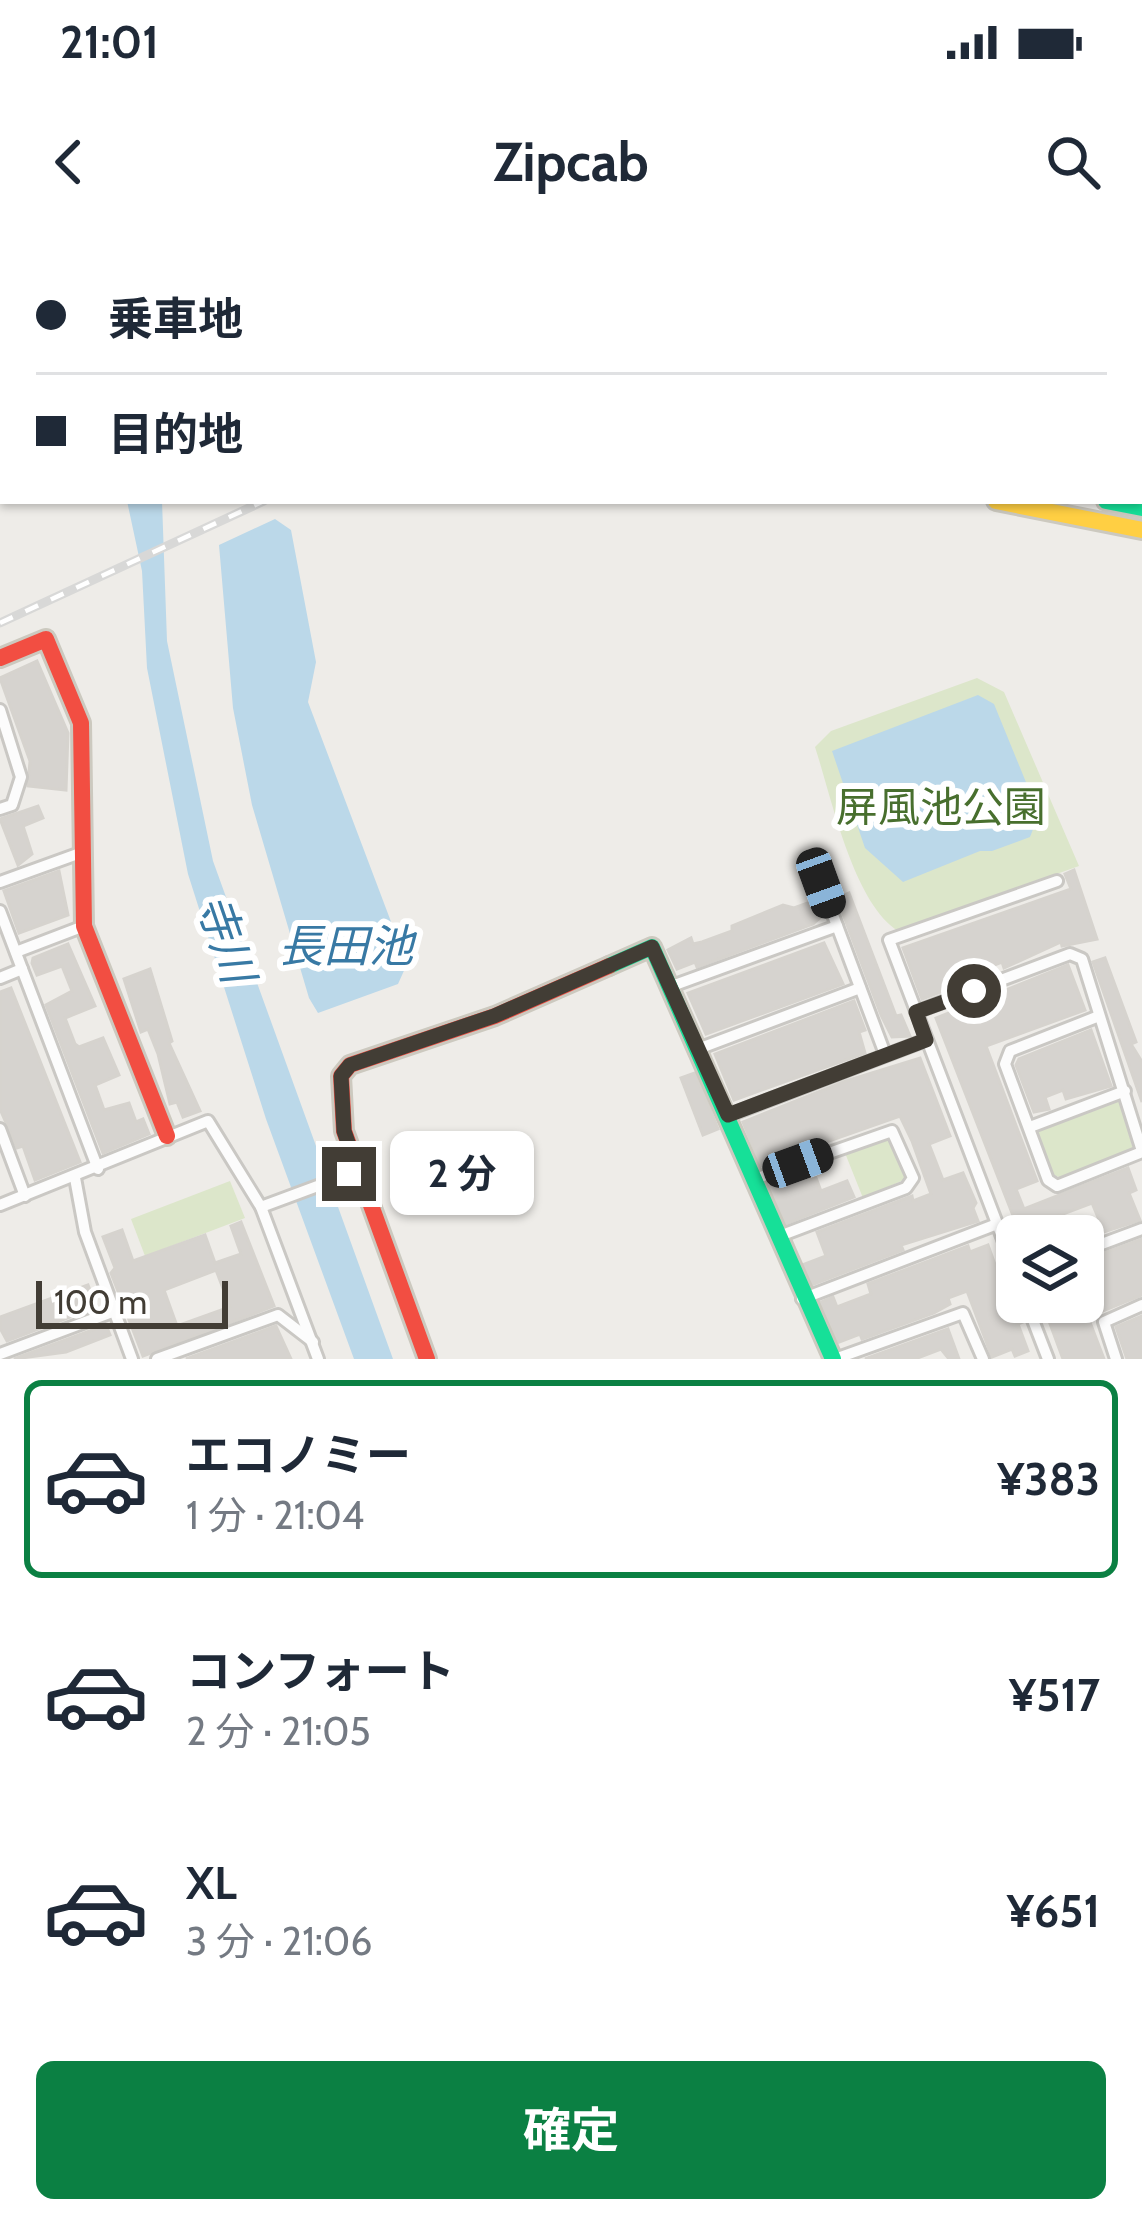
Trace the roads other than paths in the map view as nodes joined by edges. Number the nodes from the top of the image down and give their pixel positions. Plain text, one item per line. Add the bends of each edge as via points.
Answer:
1 (1012, 504) edge
2 (1029, 504) edge
3 (1142, 528) edge
4 (0, 658) edge
5 (0, 710) edge
6 (0, 809) edge
7 (83, 852) junction
8 (1057, 881) dead end
9 (0, 882) edge
10 (821, 883) dead end
11 (0, 911) edge
12 (84, 926) junction
13 (837, 926) junction
14 (4, 936) edge
15 (16, 952) junction
16 (22, 969) junction
17 (0, 978) edge
18 (672, 986) junction
19 (860, 988) junction
20 (916, 1012) junction
21 (1100, 1016) junction
22 (926, 1040) junction
23 (698, 1049) junction
24 (885, 1054) junction
25 (1125, 1091) junction
26 (728, 1115) junction
27 (1030, 1127) junction
28 (0, 1129) edge
29 (167, 1136) junction
30 (1142, 1151) edge
31 (98, 1168) junction
32 (354, 1173) junction
33 (75, 1178) junction
34 (755, 1179) junction
35 (25, 1196) junction
36 (0, 1205) edge
37 (265, 1206) junction
38 (996, 1221) edge
39 (996, 1224) edge
40 (1142, 1229) edge
41 (777, 1237) junction
42 (1104, 1243) edge
43 (802, 1299) junction
44 (1142, 1305) edge
45 (112, 1312) junction
46 (1035, 1323) edge
47 (313, 1342) junction
48 (0, 1354) edge
49 (132, 1359) edge
50 (157, 1359) edge
51 (319, 1359) edge
52 (427, 1359) edge
53 (834, 1359) edge
54 (982, 1359) edge
55 (1048, 1359) edge
56 (1116, 1359) edge

1 - 3 main road
2 - 3 main road
4 - 7 main road via 46,639 81,722
5 - 6 street via 20,777 12,805
7 - 9 street
7 - 12 main road
8 - 20 street via 889,940
10 - 13 street
11 - 14 street
12 - 15 street
12 - 29 main road
13 - 18 street
13 - 19 street
14 - 15 street
15 - 16 street
16 - 17 street
16 - 31 street
18 - 23 main road
18 - 32 main road via 652,947 494,1016 350,1065 341,1076
19 - 23 street
19 - 24 street
20 - 21 street via 1070,954 1082,959
20 - 22 street
21 - 25 street
21 - 27 street via 1006,1056
22 - 24 street
22 - 38 street
23 - 26 main road
24 - 26 street
25 - 27 street
25 - 30 street
26 - 34 main road
27 - 30 street via 1057,1186
28 - 35 street
29 - 31 street
29 - 37 street via 208,1121
31 - 33 street
32 - 37 street
32 - 52 main road
33 - 35 street
33 - 45 street
34 - 41 main road
34 - 41 street via 892,1131 913,1178 906,1188
35 - 36 street
37 - 47 street
39 - 43 street
40 - 42 street
41 - 43 main road
43 - 53 main road
44 - 56 street via 1104,1322
45 - 48 street
45 - 49 street
46 - 55 street
47 - 50 street via 278,1315
47 - 51 street
53 - 54 street via 962,1313

